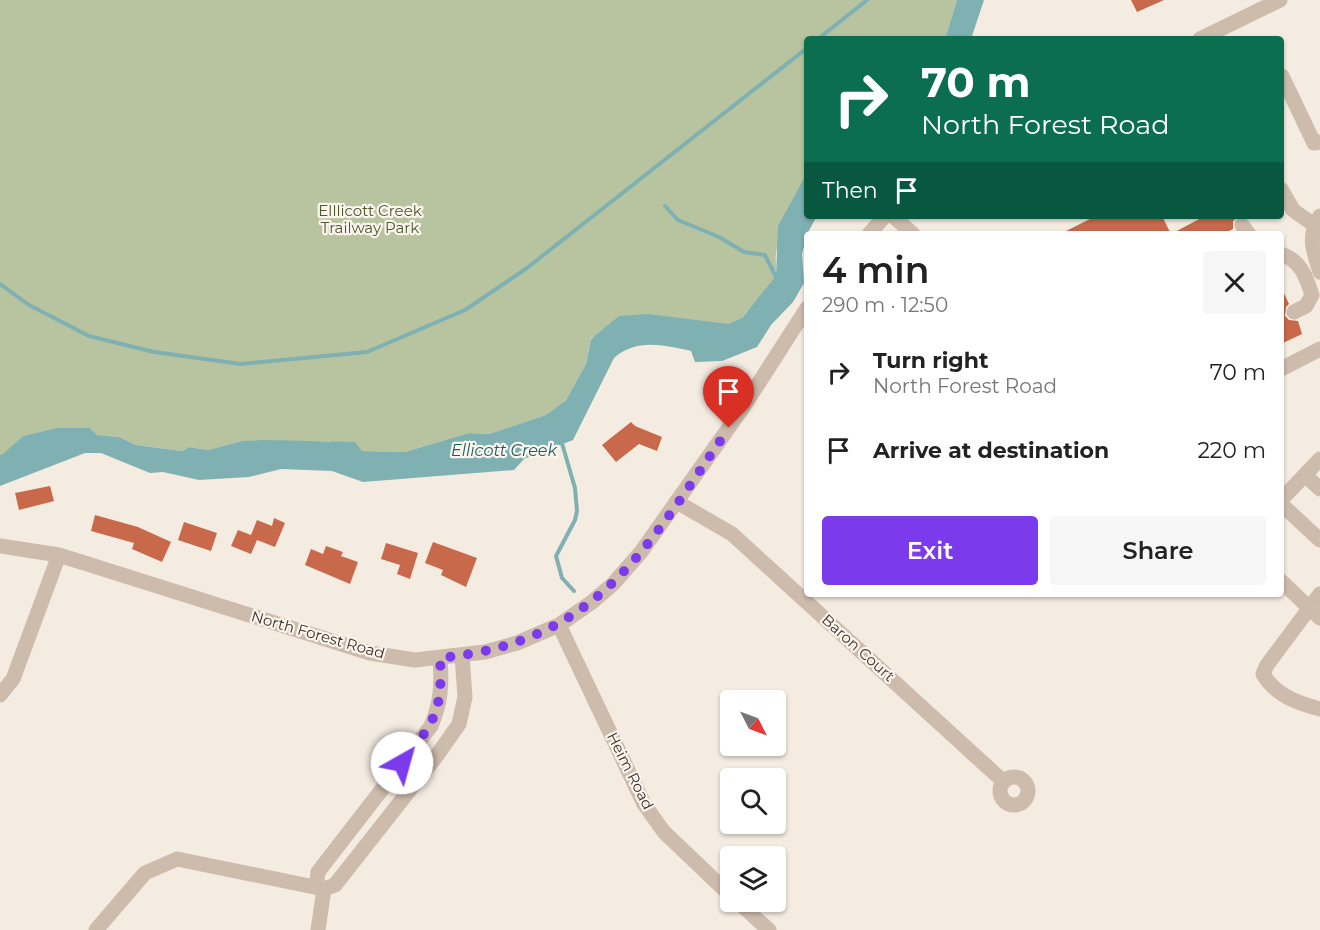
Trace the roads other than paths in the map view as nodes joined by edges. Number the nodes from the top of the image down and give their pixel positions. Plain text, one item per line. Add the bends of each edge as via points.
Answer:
1 (1280, 0) edge
2 (1206, 36) edge
3 (1284, 80) edge
4 (1320, 142) edge
5 (1284, 194) edge
6 (882, 219) edge
7 (896, 219) edge
8 (1317, 221) edge
9 (872, 231) edge
10 (910, 231) edge
11 (1312, 249) junction
12 (1284, 258) edge
13 (1320, 272) edge
14 (1294, 312) dead end
15 (804, 313) edge
16 (1320, 349) edge
17 (1284, 367) edge
18 (1320, 459) edge
19 (1305, 475) junction
20 (1320, 489) edge
21 (1284, 499) edge
22 (677, 502) junction
23 (1284, 505) edge
24 (1320, 540) edge
25 (0, 546) edge
26 (59, 555) junction
27 (1284, 584) edge
28 (1320, 594) edge
29 (1315, 613) edge
30 (559, 625) junction
31 (462, 656) junction
32 (440, 658) junction
33 (0, 695) edge
34 (1320, 709) edge
35 (1004, 782) dead end
36 (720, 885) edge
37 (320, 888) junction
38 (749, 912) edge
39 (322, 928) edge
40 (96, 930) edge
41 (769, 930) edge

1 - 2 street
3 - 4 street via 1314,143
5 - 8 street via 1293,210
6 - 9 street
7 - 10 street
8 - 11 street
11 - 12 street
11 - 13 street
12 - 14 street via 1300,266 1312,295 1306,306
15 - 22 street, North Forest Road
16 - 17 street
18 - 19 street
19 - 20 street
19 - 21 street
22 - 30 street, North Forest Road via 627,570
22 - 35 street, Baron Court via 732,534
23 - 24 street
25 - 26 street, North Forest Road
26 - 32 street, North Forest Road via 370,653 416,660
26 - 33 street via 13,679
27 - 29 street
28 - 29 street
29 - 34 street via 1267,664 1263,674 1270,686 1288,698
30 - 31 street, North Forest Road via 517,644
30 - 36 street, Heim Road via 644,804 664,832
31 - 32 street, North Forest Road
31 - 37 street via 465,697 459,724 335,885
32 - 37 street via 442,688 431,726 318,872
37 - 39 street
37 - 40 street via 177,859 145,873
38 - 41 street

